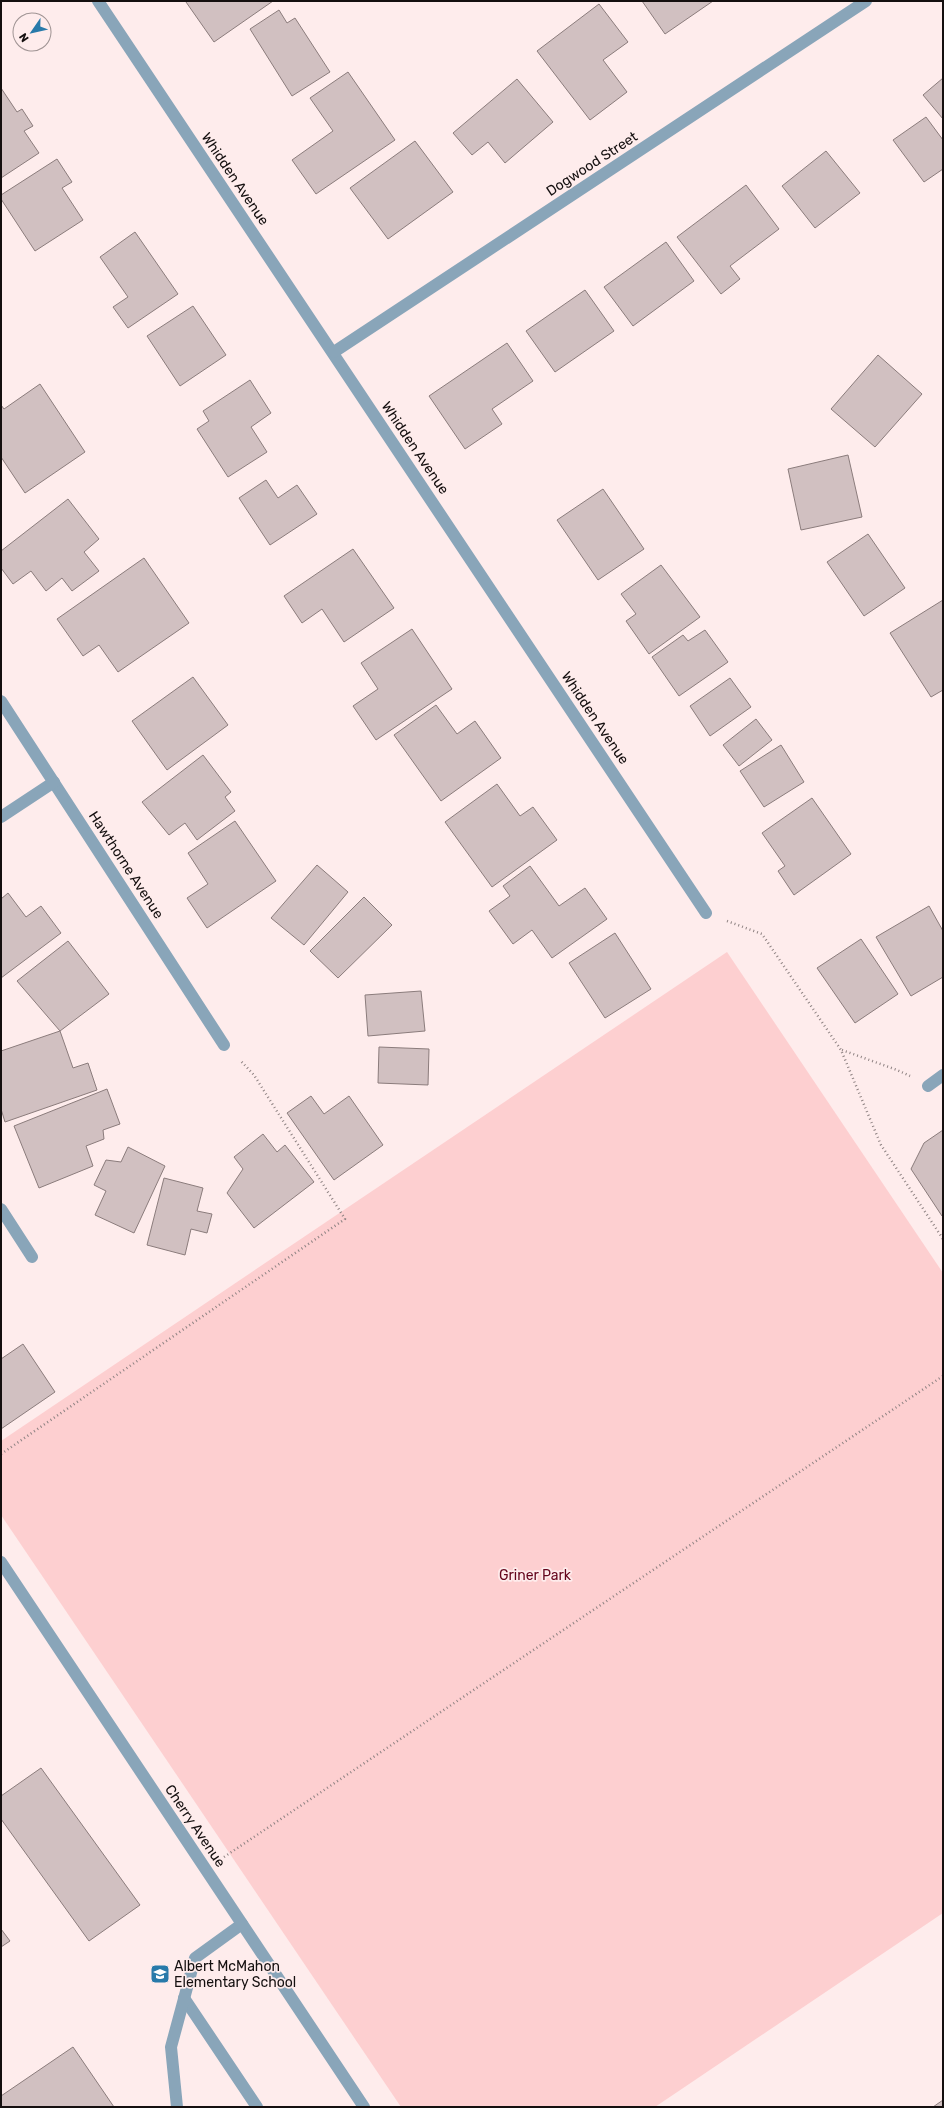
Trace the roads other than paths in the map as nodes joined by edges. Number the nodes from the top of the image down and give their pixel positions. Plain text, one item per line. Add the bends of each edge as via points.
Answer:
1 (98, 1) edge
2 (866, 1) edge
3 (334, 352) junction
4 (1, 702) edge
5 (54, 782) junction
6 (1, 817) edge
7 (706, 913) road end
8 (224, 1045) road end
9 (943, 1075) edge
10 (928, 1086) road end
11 (1, 1209) edge
12 (32, 1257) dead end
13 (1, 1562) edge
14 (242, 1924) junction
15 (184, 1998) junction
16 (177, 2107) edge
17 (257, 2107) edge
18 (364, 2107) edge

1 - 3 street, Whidden Avenue
2 - 3 street, Dogwood Street
3 - 7 street, Whidden Avenue
4 - 5 street, Hawthorne Avenue
5 - 6 street
5 - 8 street, Hawthorne Avenue
9 - 10 street
11 - 12 street
13 - 14 street, Cherry Avenue
14 - 15 street via 195,1958
14 - 18 street, Cherry Avenue
15 - 16 street via 171,2046
15 - 17 street

